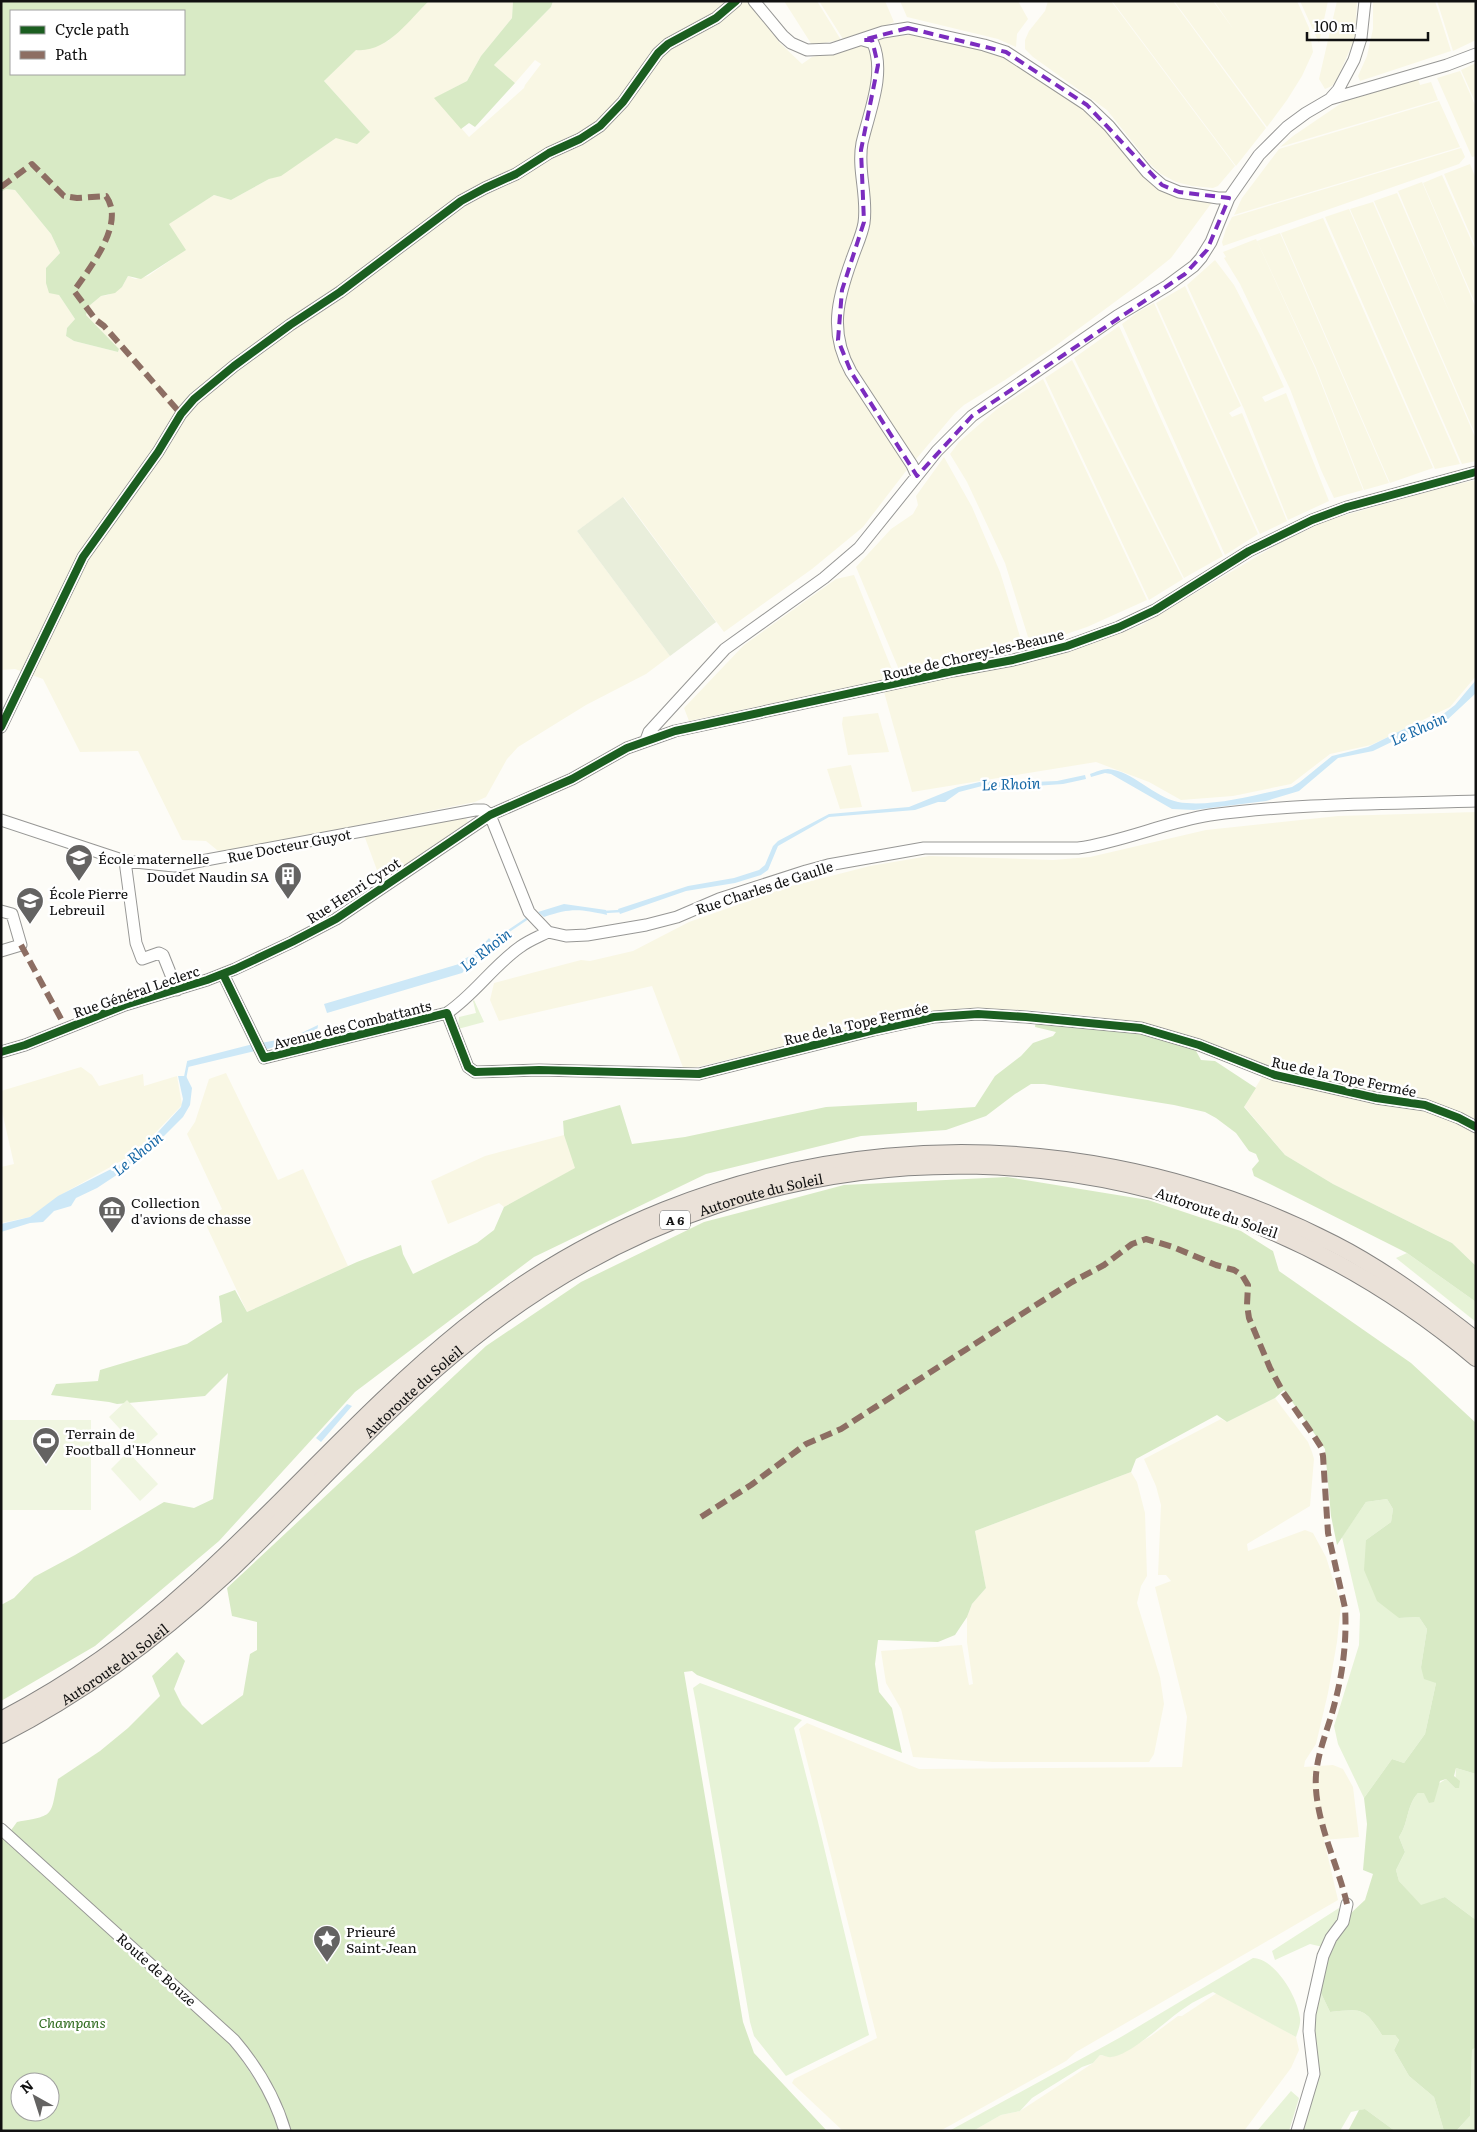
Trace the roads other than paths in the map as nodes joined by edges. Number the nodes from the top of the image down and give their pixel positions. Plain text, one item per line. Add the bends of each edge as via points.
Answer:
1 (736, 1) edge
2 (754, 1) edge
3 (1365, 1) edge
4 (863, 40) junction
5 (1476, 54) edge
6 (1330, 100) junction
7 (1229, 198) junction
8 (1476, 472) edge
9 (917, 476) junction
10 (1, 727) edge
11 (646, 740) junction
12 (1476, 801) edge
13 (490, 815) junction
14 (1, 820) edge
15 (124, 861) junction
16 (1, 911) edge
17 (548, 932) junction
18 (1, 951) edge
19 (223, 974) junction
20 (178, 990) junction
21 (447, 1013) junction
22 (1, 1052) edge
23 (1476, 1127) edge
24 (1476, 1340) edge
25 (1476, 1358) edge
26 (1, 1720) edge
27 (1, 1735) edge
28 (1, 1829) edge
29 (1347, 1904) dead end
30 (285, 2131) edge
31 (1297, 2131) edge

1 - 10 street via 711,21 668,44 658,53 623,102 600,126 462,202 234,366 194,399 83,557
2 - 4 street via 783,36 801,49 822,51
3 - 6 street via 1362,31 1354,60
4 - 7 street via 908,28 1006,52 1086,105 1162,185 1180,192
4 - 9 street via 873,43 878,66 861,150 864,222 842,290 836,326 850,372
5 - 6 street
6 - 7 street via 1306,113 1273,139
7 - 9 street via 1207,250 1190,270 972,416 936,451
8 - 11 street, Route de Chorey-les-Beaune via 1347,507 1312,520 1249,551 1155,610 1067,646 1014,660 695,726
9 - 11 street via 859,548 824,578 725,649 649,732
11 - 13 street, Route de Chorey-les-Beaune via 572,779
12 - 17 street, Rue Charles de Gaulle via 1277,809 1209,816 1102,845 1078,848 936,847 806,871 646,925 587,935 566,936
13 - 15 street, Rue Docteur Guyot via 484,810 475,810 174,866
13 - 17 street via 529,912
13 - 19 street, Rue Henri Cyrot via 329,923
14 - 15 street, Rue Docteur Guyot
15 - 20 street via 136,943 142,959 159,953 163,955
16 - 18 street via 12,914 21,945
17 - 21 street, Avenue des Combattants via 521,946
19 - 20 street, Rue Général Leclerc
19 - 21 street, Avenue des Combattants via 260,1051
20 - 22 street, Rue Général Leclerc via 125,1005
21 - 23 street, Rue de la Tope Fermée via 468,1067 476,1072 539,1070 699,1074 948,1015 978,1014 1104,1023 1172,1036 1276,1075 1376,1098 1424,1105
24 - 26 highway, Autoroute du Soleil / A 6 via 1391,1278 1336,1245 1236,1201 1134,1171 1040,1156 942,1153 857,1159 763,1178 694,1199 628,1226 564,1259 497,1302 405,1379 235,1547 170,1606 83,1672
25 - 27 highway, Autoroute du Soleil / A 6 via 1398,1299 1324,1254 1246,1219 1148,1188 1054,1171 959,1166 860,1172 767,1190 634,1238 564,1275 511,1309 403,1399 250,1551 172,1621 104,1674
28 - 30 street, Route de Bouze via 234,2040 260,2075
29 - 31 street via 1343,1922 1323,1956 1310,2014 1314,2074

